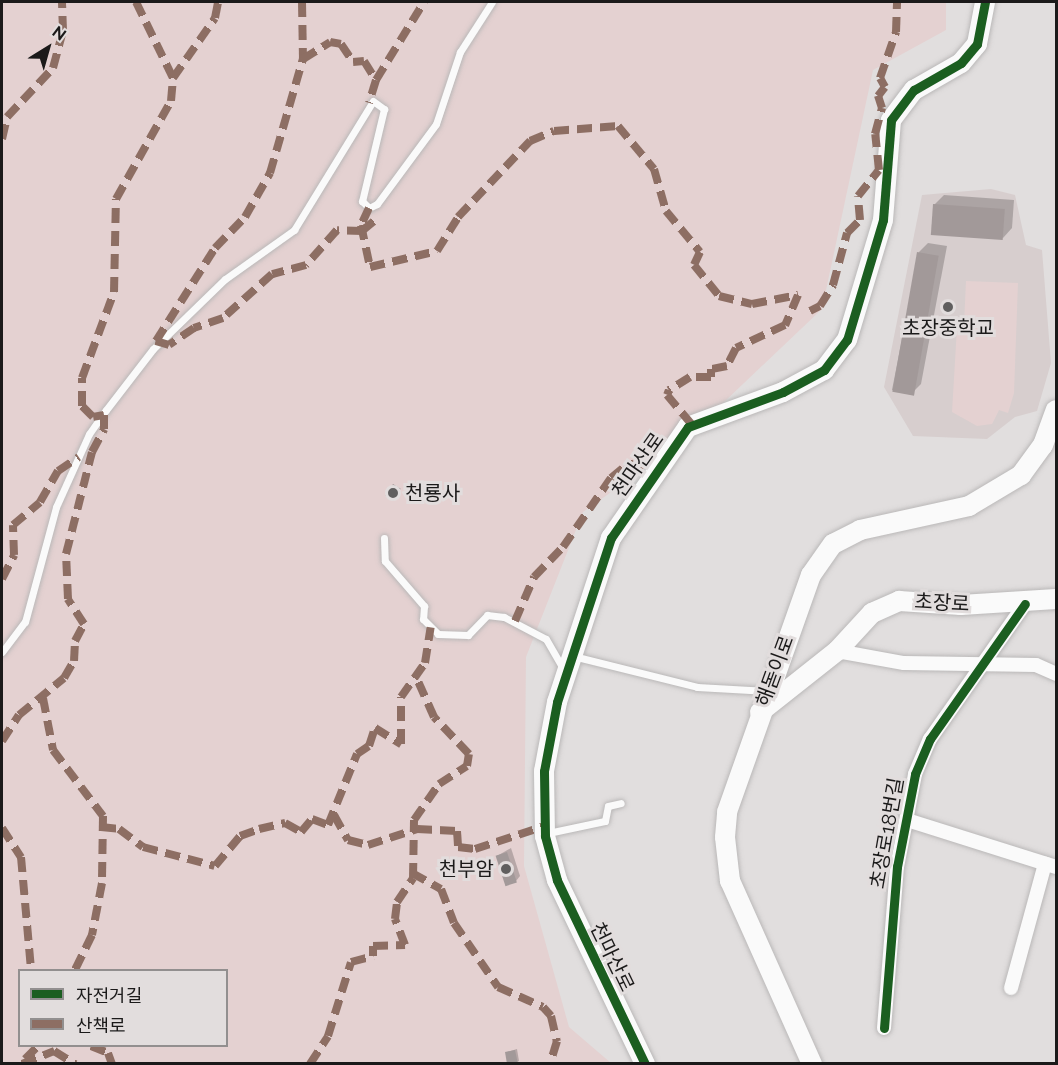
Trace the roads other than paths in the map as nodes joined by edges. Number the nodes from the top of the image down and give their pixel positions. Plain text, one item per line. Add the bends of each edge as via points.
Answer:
1 (492, 2) edge
2 (985, 2) edge
3 (1056, 410) edge
4 (384, 538) dead end
5 (1056, 599) edge
6 (1025, 604) junction
7 (837, 651) junction
8 (2, 652) edge
9 (573, 656) junction
10 (981, 664) junction
11 (1056, 674) edge
12 (567, 677) junction
13 (768, 691) junction
14 (760, 712) junction
15 (621, 803) dead end
16 (907, 820) junction
17 (545, 833) junction
18 (1051, 865) edge
19 (1011, 988) dead end
20 (884, 1028) dead end
21 (640, 1061) edge
22 (812, 1064) edge

1 - 8 lane via 460,52 436,124 377,204 369,208 363,201 384,109 373,101 294,230 225,279 153,349 88,434 56,507 25,622
2 - 9 street, 천마산로 via 977,44 961,63 914,90 891,120 883,220 848,340 824,370 783,392 688,427 611,538
3 - 13 street, 해돋이로 via 1036,456 1021,475 997,490 969,506 860,530 833,544 810,575
4 - 12 lane via 385,561 424,606 423,619 438,634 468,635 487,615 504,617 546,639
5 - 6 street, 초장로
6 - 7 street, 초장로 via 899,601 872,613
6 - 10 street, 초장로18번길
7 - 10 street via 904,663
7 - 14 street, 초장로
9 - 12 street, 천마산로
9 - 13 lane via 697,687
10 - 11 street via 1036,665
10 - 16 street, 초장로18번길 via 930,739 915,774
12 - 17 street, 천마산로 via 544,771
13 - 14 street, 해돋이로
14 - 22 street, 해돋이로 via 727,812 726,861
15 - 17 lane via 608,806 604,821
16 - 18 street
16 - 20 street, 초장로18번길 via 897,867
17 - 21 street, 천마산로 via 556,880
18 - 19 street

